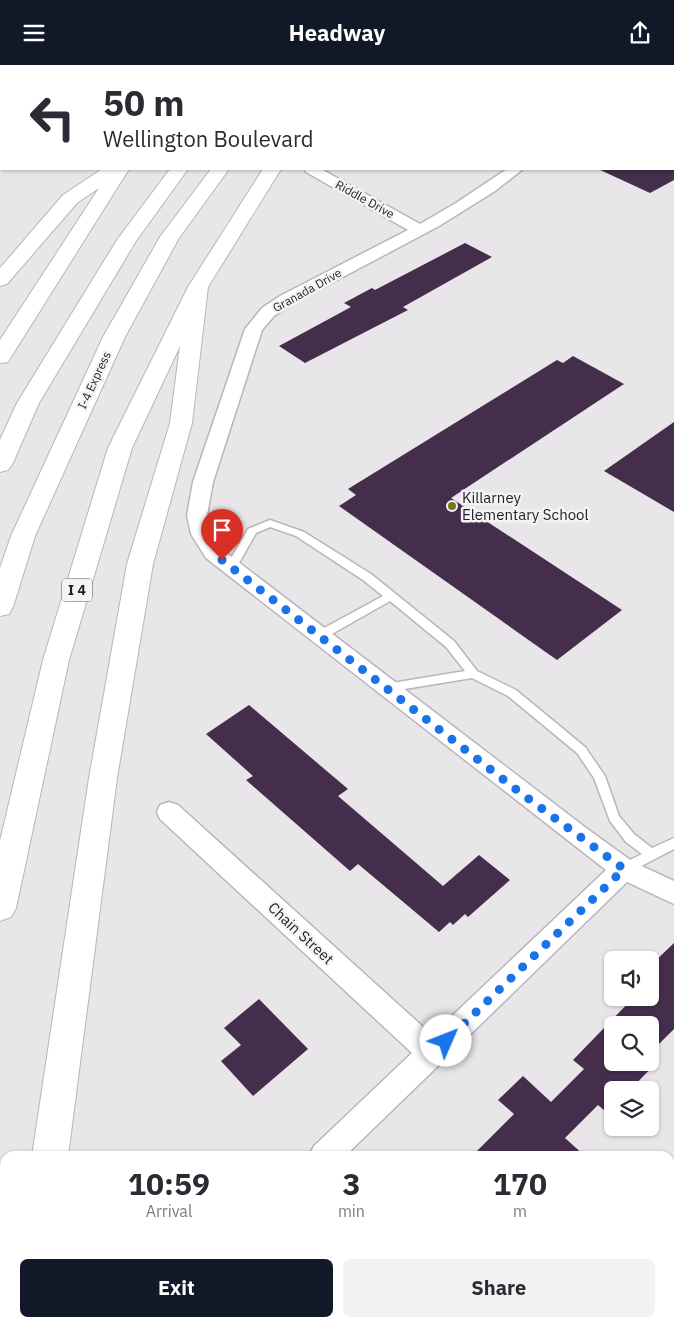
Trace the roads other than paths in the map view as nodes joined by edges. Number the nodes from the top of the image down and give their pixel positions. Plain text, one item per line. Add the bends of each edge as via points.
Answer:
1 (113, 170) edge
2 (119, 170) edge
3 (178, 170) edge
4 (219, 170) edge
5 (313, 170) edge
6 (515, 170) edge
7 (271, 171) edge
8 (419, 230) junction
9 (0, 280) edge
10 (198, 287) junction
11 (0, 357) edge
12 (0, 465) edge
13 (231, 567) junction
14 (391, 596) junction
15 (0, 607) edge
16 (319, 636) junction
17 (473, 674) junction
18 (386, 688) junction
19 (169, 812) dead end
20 (674, 843) edge
21 (652, 855) junction
22 (624, 869) junction
23 (674, 893) edge
24 (0, 908) edge
25 (432, 1054) junction
26 (51, 1151) edge
27 (329, 1151) edge

1 - 9 highway via 70,199
2 - 11 highway
3 - 12 highway via 127,240 28,403
4 - 15 highway, I-4 Express via 170,237 114,337 22,536
5 - 8 street, Riddle Drive
6 - 8 street, Granada Drive via 490,189
7 - 10 highway, I 4
8 - 13 street, Granada Drive via 286,300 268,312 254,329 197,515 201,533 213,553
10 - 24 highway, I 4 via 120,448 56,660
10 - 26 highway via 182,423 140,564 104,768
13 - 14 lane via 252,531 270,523 300,534
13 - 16 street
14 - 16 lane
14 - 17 lane via 450,643
16 - 18 street
17 - 18 lane
17 - 21 lane via 512,693 581,750 599,776 614,818 630,838
18 - 22 street
19 - 25 street, Chain Street
20 - 21 lane
21 - 22 lane
22 - 23 street
22 - 25 street
25 - 27 street

